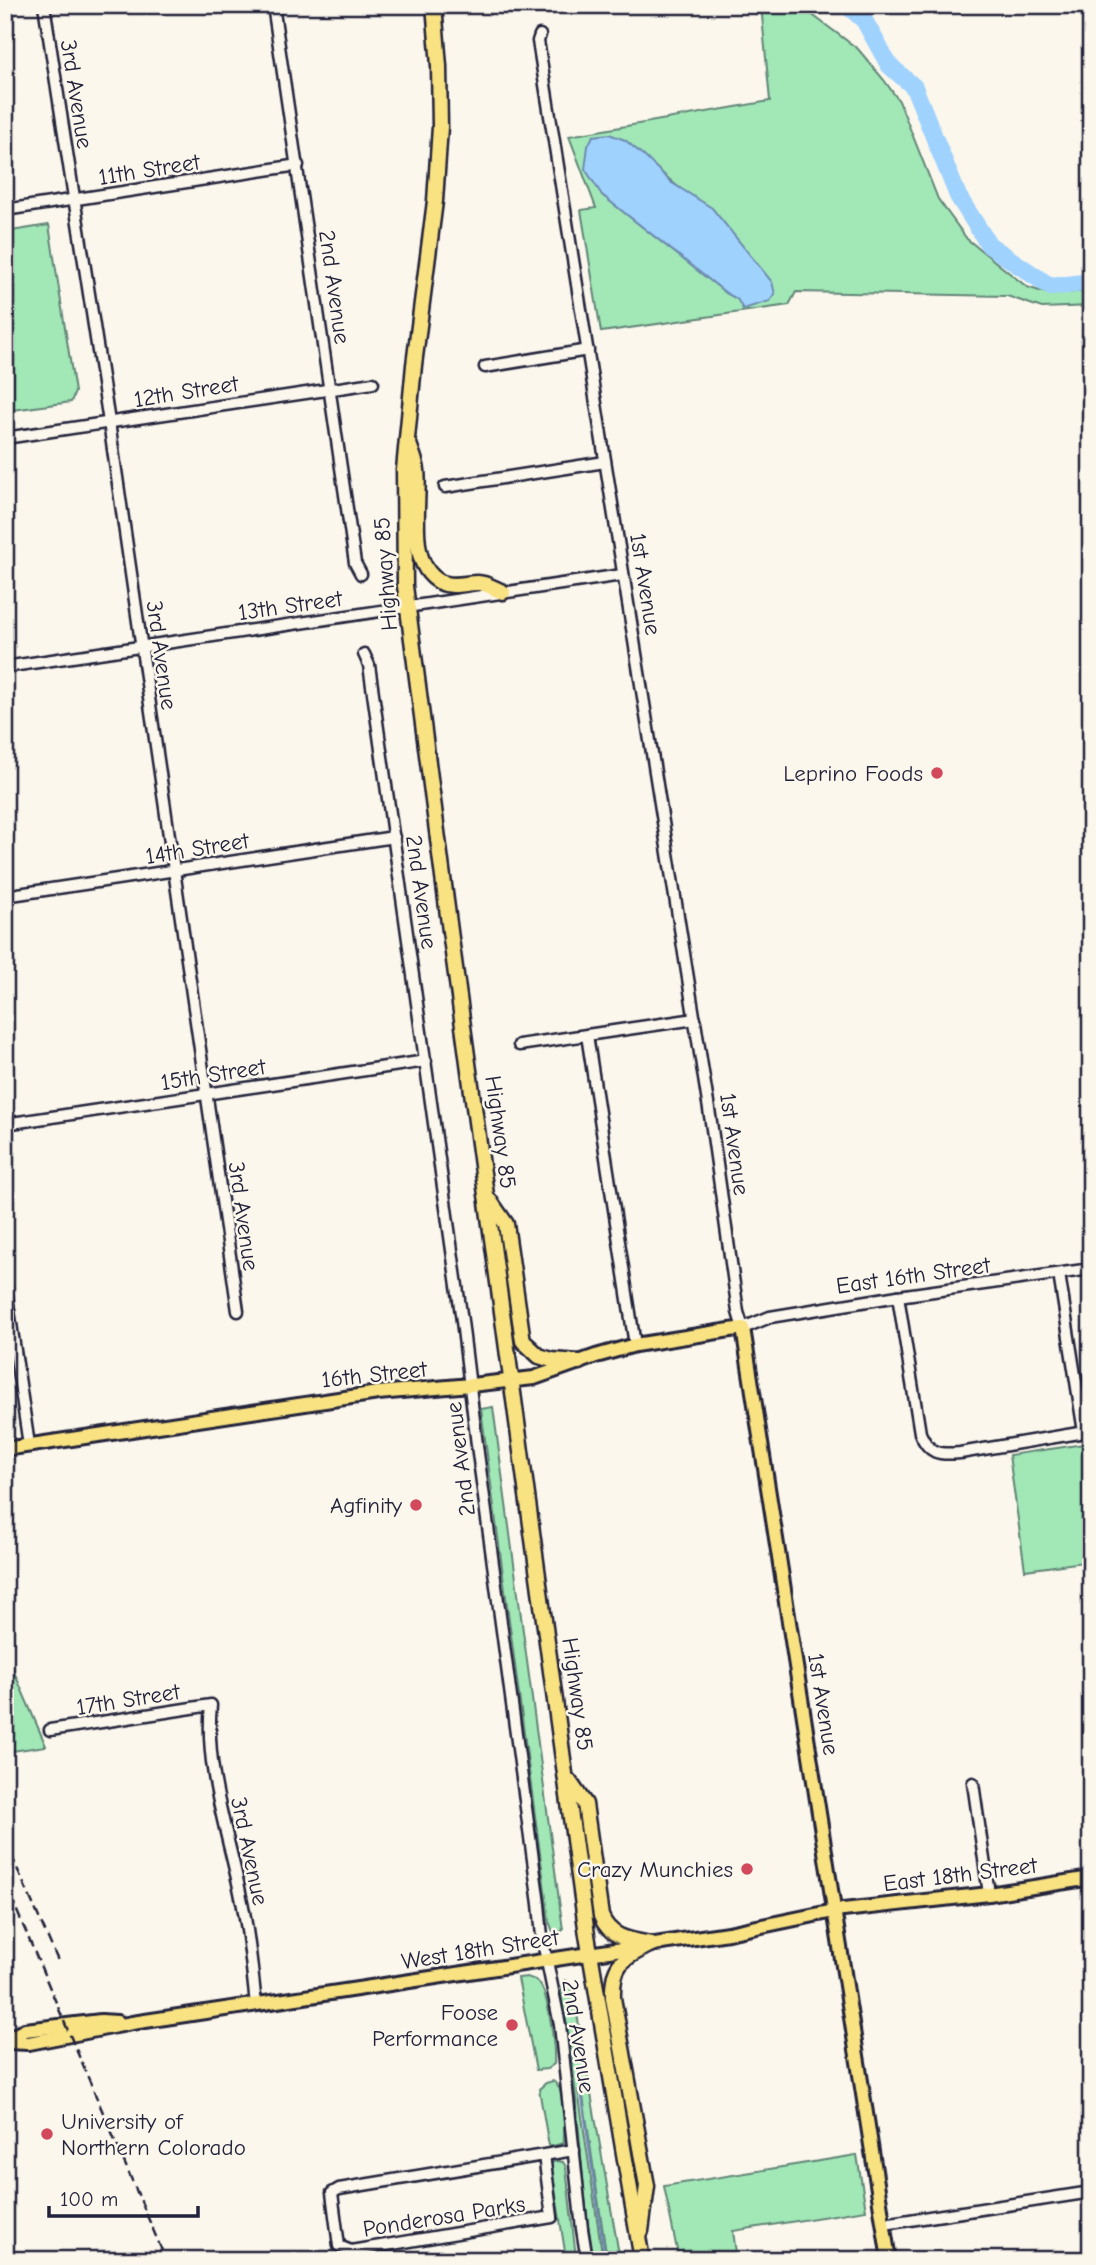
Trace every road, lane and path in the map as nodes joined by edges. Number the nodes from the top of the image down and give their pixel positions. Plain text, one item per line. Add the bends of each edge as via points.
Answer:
1 (44, 5) edge
2 (273, 5) edge
3 (434, 5) edge
4 (540, 35) dead end
5 (298, 165) junction
6 (74, 200) junction
7 (5, 210) edge
8 (588, 350) junction
9 (485, 367) dead end
10 (373, 383) dead end
11 (330, 389) junction
12 (109, 422) junction
13 (406, 436) junction
14 (5, 438) edge
15 (605, 462) junction
16 (445, 487) dead end
17 (361, 574) dead end
18 (622, 575) junction
19 (503, 592) junction
20 (407, 606) junction
21 (142, 646) junction
22 (364, 654) dead end
23 (5, 667) edge
24 (394, 837) junction
25 (174, 871) junction
26 (5, 895) edge
27 (695, 1020) junction
28 (587, 1035) junction
29 (519, 1045) dead end
30 (426, 1061) junction
31 (206, 1094) junction
32 (5, 1124) edge
33 (487, 1198) junction
34 (1091, 1269) edge
35 (1059, 1274) junction
36 (5, 1283) edge
37 (898, 1296) junction
38 (238, 1311) dead end
39 (743, 1328) junction
40 (635, 1345) junction
41 (579, 1362) junction
42 (512, 1381) junction
43 (471, 1385) junction
44 (1087, 1432) edge
45 (29, 1446) junction
46 (5, 1449) edge
47 (211, 1705) joint
48 (50, 1730) dead end
49 (567, 1779) junction
50 (973, 1783) dead end
51 (1091, 1878) edge
52 (989, 1894) junction
53 (834, 1911) junction
54 (650, 1944) junction
55 (590, 1953) junction
56 (547, 1961) junction
57 (257, 2005) junction
58 (5, 2041) edge
59 (574, 2150) junction
60 (544, 2155) junction
61 (1091, 2192) edge
62 (884, 2224) junction
63 (640, 2253) edge
64 (587, 2260) edge
65 (890, 2260) edge

1 - 6 street, 3rd Avenue
2 - 5 street, 2nd Avenue
3 - 13 highway, Highway 85 via 439,66 436,189
4 - 8 street, 1st Avenue
5 - 6 street, 11th Street
5 - 11 street, 2nd Avenue
6 - 7 street, 11th Street
6 - 12 street, 3rd Avenue
8 - 9 street
8 - 15 street, 1st Avenue
10 - 11 street, 12th Street
11 - 12 street, 12th Street
11 - 17 street, 2nd Avenue via 355,563
12 - 14 street, 12th Street
12 - 21 street, 3rd Avenue
13 - 19 highway via 417,469 418,544 426,569 447,585 481,583
13 - 20 highway, Highway 85
15 - 16 street
15 - 18 street, 1st Avenue
18 - 19 street, 13th Street
18 - 27 street, 1st Avenue
19 - 20 street, 13th Street
20 - 21 street, 13th Street
20 - 33 highway, Highway 85
21 - 23 street, 13th Street
21 - 25 street, 3rd Avenue
22 - 24 street, 2nd Avenue
24 - 25 street, 14th Street
24 - 30 street, 2nd Avenue
25 - 26 street, 14th Street
25 - 31 street, 3rd Avenue
27 - 28 street
27 - 39 street, 1st Avenue
28 - 29 street
28 - 40 street
30 - 31 street, 15th Street
30 - 43 street, 2nd Avenue
31 - 32 street, 15th Street
31 - 38 street, 3rd Avenue
33 - 41 highway via 506,1224 523,1341 539,1356
33 - 42 highway, Highway 85
34 - 35 street, East 16th Street
35 - 37 street, East 16th Street
35 - 44 street
36 - 45 street
37 - 39 street, East 16th Street via 770,1317
37 - 44 street via 920,1433 932,1451 947,1454
39 - 40 main road, 16th Street
39 - 53 main road, 1st Avenue
40 - 41 main road, 16th Street
41 - 42 main road, 16th Street
42 - 43 main road, 16th Street
42 - 49 highway, Highway 85
43 - 45 main road, 16th Street via 379,1392
43 - 56 street, 2nd Avenue
45 - 46 main road, 16th Street
47 - 48 street, 17th Street
47 - 57 street, 3rd Avenue via 211,1760 242,1901
49 - 54 highway via 585,1804 604,1924 620,1937
49 - 55 highway, Highway 85
50 - 52 street
51 - 52 main road, East 18th Street
52 - 53 main road, East 18th Street
53 - 54 main road, West 18th Street
53 - 62 main road, 1st Avenue
54 - 55 main road, West 18th Street
54 - 63 highway via 620,1962 612,1982 646,2186
55 - 56 main road, West 18th Street
55 - 63 highway, Highway 85
56 - 57 main road, West 18th Street
56 - 59 street, 2nd Avenue via 560,2025
57 - 58 main road, West 18th Street via 132,2023 101,2021 25,2030
59 - 60 street, Ponderosa Parks
59 - 64 street, 2nd Avenue
60 - 60 street, Ponderosa Parks via 552,2217 351,2251 339,2246 332,2193 339,2189
61 - 62 street
62 - 65 main road, 1st Avenue

